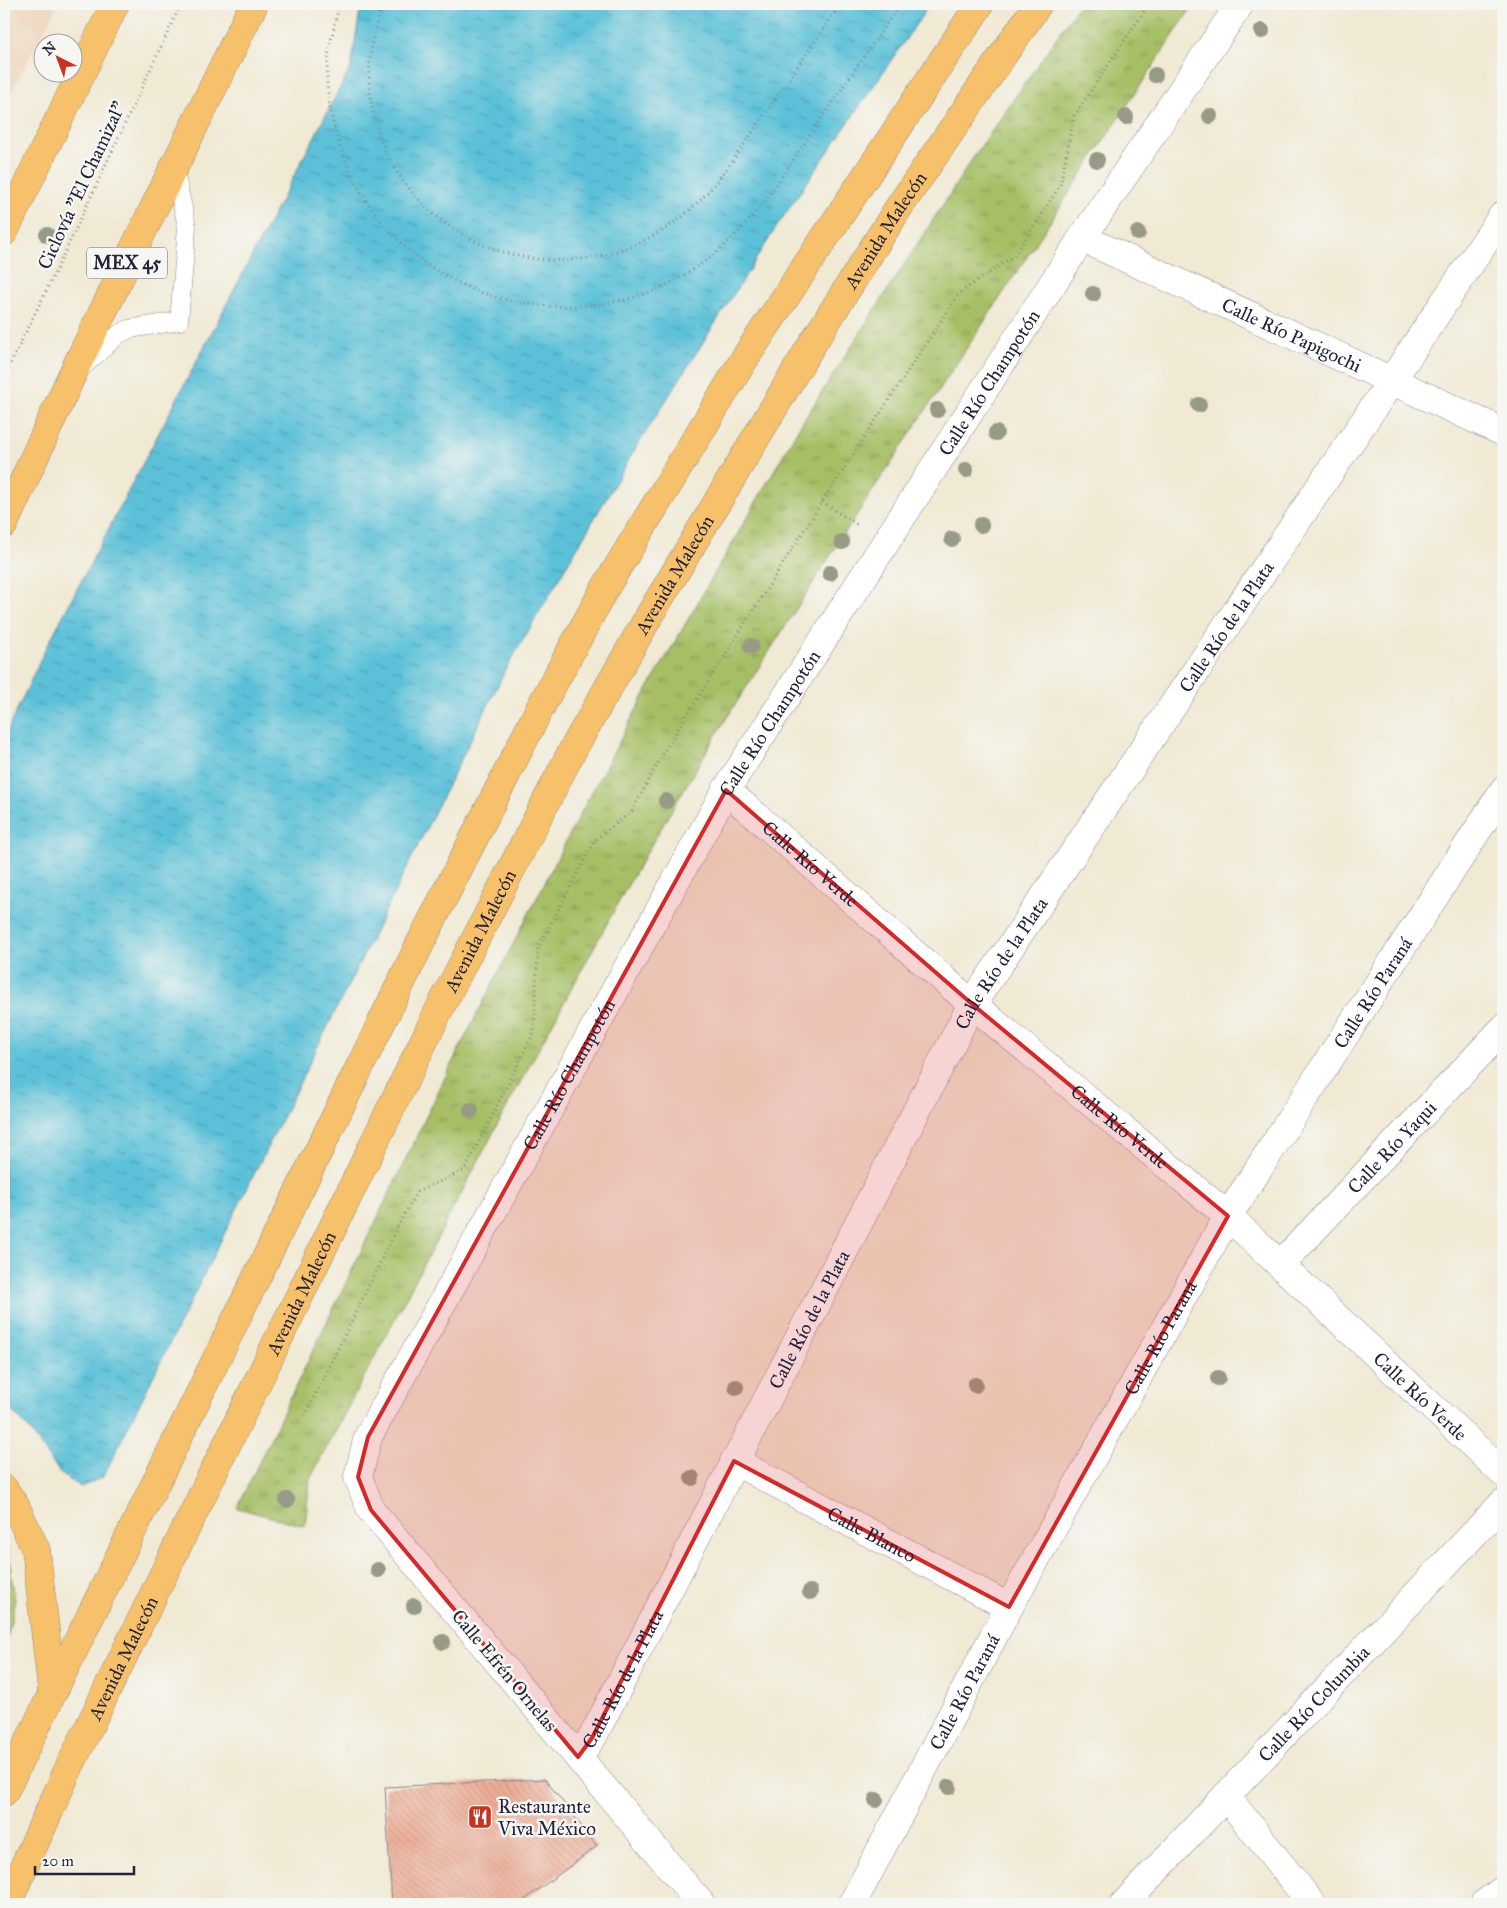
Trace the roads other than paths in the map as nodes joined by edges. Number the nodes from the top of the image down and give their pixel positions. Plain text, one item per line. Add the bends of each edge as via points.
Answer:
1 (115, 4) edge
2 (254, 4) edge
3 (980, 4) edge
4 (1038, 4) edge
5 (1240, 4) edge
6 (174, 166) junction
7 (1503, 215) edge
8 (4, 232) edge
9 (1082, 238) junction
10 (71, 377) junction
11 (1391, 382) junction
12 (1503, 432) edge
13 (4, 524) edge
14 (726, 790) junction
15 (1503, 791) edge
16 (972, 1004) junction
17 (1503, 1030) edge
18 (1228, 1216) junction
19 (1281, 1264) junction
20 (734, 1462) junction
21 (1503, 1473) edge
22 (358, 1477) joint
23 (4, 1489) edge
24 (1503, 1503) edge
25 (1010, 1607) junction
26 (52, 1690) junction
27 (578, 1757) junction
28 (4, 1792) edge
29 (1226, 1796) junction
30 (1503, 1890) edge
31 (8, 1904) edge
32 (701, 1904) edge
33 (852, 1904) edge
34 (1124, 1904) edge
35 (1312, 1904) edge
36 (1484, 1904) edge

1 - 8 main road
2 - 6 main road, MEX 45
3 - 26 main road via 745,358 605,588 426,932
4 - 31 main road, Avenida Malecón via 900,207 809,349 572,751 439,1010 66,1774
5 - 9 street, Calle Río Champotón
6 - 10 main road, MEX 45
6 - 10 lane via 187,227 180,321 129,329
7 - 11 street, Calle Río de la Plata
9 - 11 street, Calle Río Papigochi
9 - 14 street, Calle Río Champotón
10 - 13 main road, MEX 45
11 - 12 street, Calle Río Papigochi
11 - 16 street, Calle Río de la Plata
14 - 16 street, Calle Río Verde
14 - 22 street, Calle Río Champotón via 368,1437
15 - 18 street, Calle Río Paraná
16 - 18 street, Calle Río Verde
16 - 20 street, Calle Río de la Plata
17 - 19 street, Calle Río Yaqui
18 - 19 street, Calle Río Verde
18 - 25 street, Calle Río Paraná
19 - 21 street, Calle Río Verde
20 - 25 street, Calle Blanco
20 - 27 street, Calle Río de la Plata via 592,1738
22 - 27 street, Calle Efrén Ornelas via 370,1510
23 - 26 main road via 36,1550
24 - 29 street, Calle Río Columbia
25 - 33 street, Calle Río Paraná
26 - 28 main road
27 - 32 street, Calle Efrén Ornelas
29 - 34 street, Calle Río Columbia
29 - 35 street
30 - 36 street

